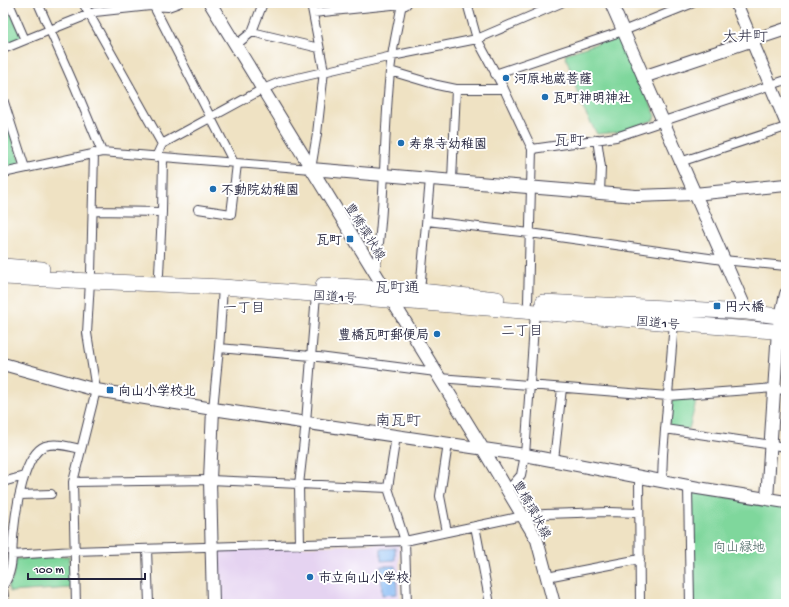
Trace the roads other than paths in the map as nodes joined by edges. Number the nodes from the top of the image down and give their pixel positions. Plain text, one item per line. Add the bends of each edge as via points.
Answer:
1 (9, 3) edge
2 (38, 3) edge
3 (83, 3) edge
4 (179, 3) edge
5 (210, 3) edge
6 (263, 3) edge
7 (311, 3) edge
8 (403, 3) edge
9 (468, 3) edge
10 (560, 3) edge
11 (611, 3) edge
12 (693, 3) edge
13 (736, 3) edge
14 (153, 5) edge
15 (312, 13) junction
16 (90, 14) junction
17 (786, 29) edge
18 (49, 30) junction
19 (622, 31) junction
20 (252, 32) junction
21 (477, 39) junction
22 (25, 40) junction
23 (752, 41) junction
24 (236, 45) junction
25 (319, 48) junction
26 (3, 49) edge
27 (392, 56) junction
28 (324, 71) junction
29 (390, 72) junction
30 (495, 74) junction
31 (643, 77) junction
32 (786, 80) edge
33 (771, 85) junction
34 (456, 89) junction
35 (504, 89) junction
36 (263, 90) junction
37 (3, 99) edge
38 (211, 118) junction
39 (663, 121) junction
40 (786, 122) edge
41 (786, 127) edge
42 (597, 139) junction
43 (162, 144) junction
44 (532, 149) junction
45 (98, 153) junction
46 (160, 157) junction
47 (680, 162) junction
48 (236, 163) junction
49 (24, 168) junction
50 (311, 169) junction
51 (3, 173) edge
52 (384, 176) junction
53 (430, 179) junction
54 (452, 180) junction
55 (786, 185) edge
56 (532, 187) junction
57 (600, 193) junction
58 (694, 194) junction
59 (198, 209) dead end
60 (93, 211) junction
61 (162, 212) junction
62 (427, 221) junction
63 (530, 233) junction
64 (723, 260) junction
65 (3, 266) edge
66 (786, 266) edge
67 (375, 272) junction
68 (159, 274) junction
69 (3, 277) edge
70 (91, 277) junction
71 (223, 287) junction
72 (420, 291) junction
73 (316, 294) junction
74 (389, 294) junction
75 (786, 294) edge
76 (532, 307) junction
77 (747, 312) junction
78 (674, 323) junction
79 (783, 324) edge
80 (219, 348) junction
81 (311, 356) junction
82 (3, 364) edge
83 (438, 375) junction
84 (530, 386) junction
85 (562, 388) junction
86 (780, 389) edge
87 (96, 390) junction
88 (668, 396) junction
89 (213, 409) junction
90 (306, 422) junction
91 (665, 429) junction
92 (396, 436) junction
93 (448, 444) junction
94 (771, 445) junction
95 (786, 447) edge
96 (81, 449) junction
97 (483, 449) junction
98 (525, 455) junction
99 (554, 460) junction
100 (24, 476) junction
101 (639, 476) junction
102 (4, 479) edge
103 (210, 480) junction
104 (662, 481) junction
105 (73, 482) junction
106 (299, 484) junction
107 (688, 486) junction
108 (388, 488) junction
109 (508, 490) junction
110 (52, 494) dead end
111 (20, 495) junction
112 (767, 499) junction
113 (786, 502) edge
114 (639, 513) junction
115 (523, 516) junction
116 (475, 526) junction
117 (447, 532) junction
118 (405, 541) junction
119 (300, 545) junction
120 (211, 548) junction
121 (147, 549) junction
122 (74, 551) junction
123 (12, 555) junction
124 (640, 559) junction
125 (547, 577) junction
126 (3, 586) edge
127 (3, 589) edge
128 (5, 604) edge
129 (76, 604) edge
130 (149, 604) edge
131 (213, 604) edge
132 (407, 604) edge
133 (490, 604) edge
134 (554, 604) edge
135 (640, 604) edge
136 (690, 604) edge

1 - 22 street
2 - 18 street
3 - 16 street
4 - 14 street via 168,7
5 - 24 street, 豊橋環状線
6 - 20 street
7 - 15 street
8 - 15 street
8 - 27 street
9 - 21 street
10 - 21 street
11 - 19 street
12 - 19 street
13 - 23 street
14 - 16 street
14 - 38 street
15 - 25 street
16 - 18 street
16 - 43 street
17 - 23 street
18 - 22 street
18 - 45 street via 75,87
19 - 30 street
19 - 31 street
20 - 24 street
20 - 25 street
21 - 27 street
21 - 30 street
22 - 26 street
23 - 31 street
23 - 33 street
24 - 36 street, 豊橋環状線
25 - 28 street
27 - 28 street
27 - 29 street
28 - 36 street via 280,82
28 - 50 street
29 - 34 street
29 - 52 street
30 - 35 street
31 - 39 street
32 - 33 street
33 - 39 street
33 - 40 street
34 - 35 street
34 - 54 street
35 - 44 street
36 - 38 street
36 - 50 street, 豊橋環状線
37 - 49 street
38 - 43 street
38 - 48 street
39 - 42 street via 616,137
39 - 47 street
41 - 47 street
42 - 44 street
42 - 57 street via 601,167
43 - 46 street
44 - 56 street
45 - 46 street
45 - 49 street
45 - 60 street
46 - 48 street
46 - 61 street
47 - 58 street
48 - 50 street
48 - 59 street via 231,214
49 - 51 street
50 - 52 street
50 - 67 street, 豊橋環状線
52 - 53 street
52 - 67 street
53 - 54 street
53 - 62 street
54 - 56 street
55 - 58 street
56 - 57 street
56 - 63 street
57 - 58 street via 636,196
58 - 64 street
60 - 61 street
60 - 70 street
61 - 68 street
62 - 63 street
62 - 72 street
63 - 64 street
63 - 76 street
64 - 66 street
64 - 77 street
65 - 70 highway, 国道1号
67 - 74 street, 豊橋環状線
68 - 70 highway, 国道1号
68 - 74 highway, 国道1号
69 - 70 highway, 国道1号
70 - 71 highway, 国道1号
70 - 87 street via 87,333
71 - 73 highway, 国道1号
71 - 80 street
72 - 74 highway, 国道1号
72 - 76 highway, 国道1号
73 - 74 highway, 国道1号
73 - 81 street
74 - 76 highway, 国道1号
74 - 83 street, 豊橋環状線
75 - 79 street
76 - 77 highway, 国道1号
76 - 78 highway, 国道1号
76 - 84 street
77 - 79 highway, 国道1号
78 - 79 highway, 国道1号
78 - 88 street
79 - 86 street
80 - 81 street
80 - 89 street
81 - 83 street
81 - 90 street
82 - 87 street
83 - 84 street
83 - 97 street, 豊橋環状線
84 - 85 street
84 - 98 street
85 - 88 street
85 - 99 street
86 - 88 street
86 - 94 street
87 - 89 street
87 - 96 street
88 - 91 street
89 - 90 street
89 - 103 street
90 - 92 street
90 - 106 street
91 - 94 street
91 - 104 street
92 - 93 street
92 - 108 street
93 - 97 street
93 - 117 street via 440,496
94 - 95 street
94 - 112 street
96 - 100 street via 53,444 44,446 34,455
96 - 105 street
97 - 98 street
97 - 109 street, 豊橋環状線
98 - 99 street
98 - 109 street via 521,475
99 - 101 street
100 - 102 street
100 - 111 street
101 - 104 street
101 - 114 street
103 - 105 street
103 - 106 street
103 - 120 street
104 - 107 street
105 - 122 street
106 - 108 street
106 - 119 street
107 - 112 street
107 - 136 street
108 - 118 street
109 - 115 street, 豊橋環状線
110 - 111 street
111 - 123 street
112 - 113 street
114 - 115 street
114 - 124 street
115 - 116 street
115 - 125 street, 豊橋環状線 via 537,540
116 - 117 street
116 - 133 street
117 - 118 street
118 - 119 street
118 - 132 street
119 - 120 street
120 - 121 street
120 - 131 street
121 - 122 street
121 - 130 street
122 - 123 street
122 - 129 street
123 - 126 street via 9,575
124 - 125 street
124 - 135 street
125 - 134 street, 豊橋環状線
127 - 128 street

